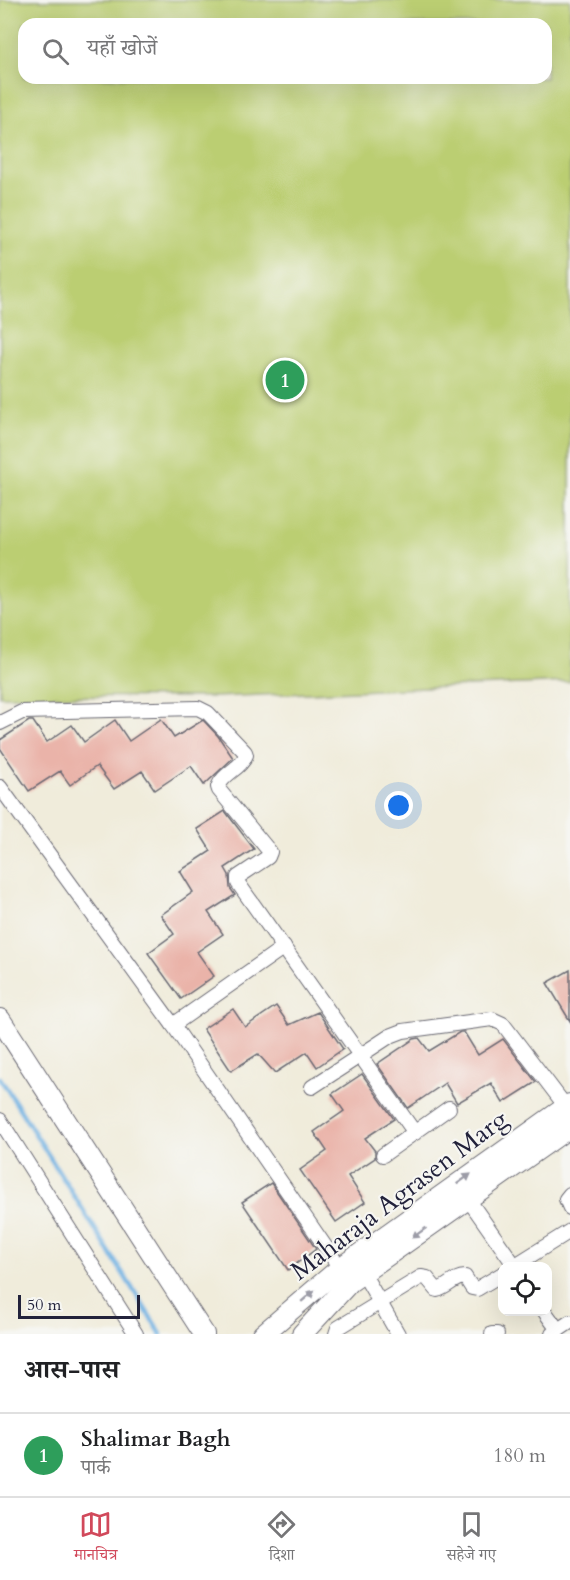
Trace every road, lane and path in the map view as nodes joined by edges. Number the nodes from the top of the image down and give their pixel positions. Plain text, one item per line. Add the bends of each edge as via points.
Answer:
1 (0, 723) edge
2 (0, 787) edge
3 (284, 947) junction
4 (0, 1019) edge
5 (173, 1025) junction
6 (360, 1056) junction
7 (312, 1087) dead end
8 (569, 1107) edge
9 (449, 1108) dead end
10 (0, 1120) edge
11 (570, 1127) edge
12 (415, 1133) junction
13 (383, 1155) dead end
14 (570, 1194) edge
15 (468, 1198) junction
16 (570, 1208) edge
17 (570, 1231) edge
18 (511, 1262) edge
19 (520, 1262) edge
20 (340, 1268) junction
21 (363, 1273) junction
22 (498, 1276) edge
23 (380, 1302) junction
24 (550, 1316) edge
25 (563, 1329) edge
26 (136, 1334) edge
27 (204, 1334) edge
28 (263, 1334) edge
29 (302, 1334) edge
30 (336, 1334) edge
31 (398, 1334) edge
32 (492, 1334) edge
33 (498, 1334) edge

1 - 3 street via 22,712 198,708 208,713 246,755 220,782 219,790 270,852 237,881
2 - 5 street
3 - 5 street
3 - 6 street
4 - 27 street
5 - 20 street
6 - 7 street
6 - 8 street via 403,1031 492,1019 503,1024
6 - 12 street
20 -> 8 street, Maharaja Agrasen Marg
9 - 12 street
10 - 26 street
11 - 15 street, Maharaja Agrasen Marg
12 - 13 street
14 - 16 street via 566,1199
15 - 18 street
15 -> 21 street, Maharaja Agrasen Marg
17 - 19 street
28 -> 20 street, Maharaja Agrasen Marg
21 - 23 street
21 - 29 street, Maharaja Agrasen Marg
22 - 23 street via 477,1289 462,1276 437,1290 424,1276
23 - 30 street via 338,1328
23 - 31 street
24 - 25 street
32 - 33 street

